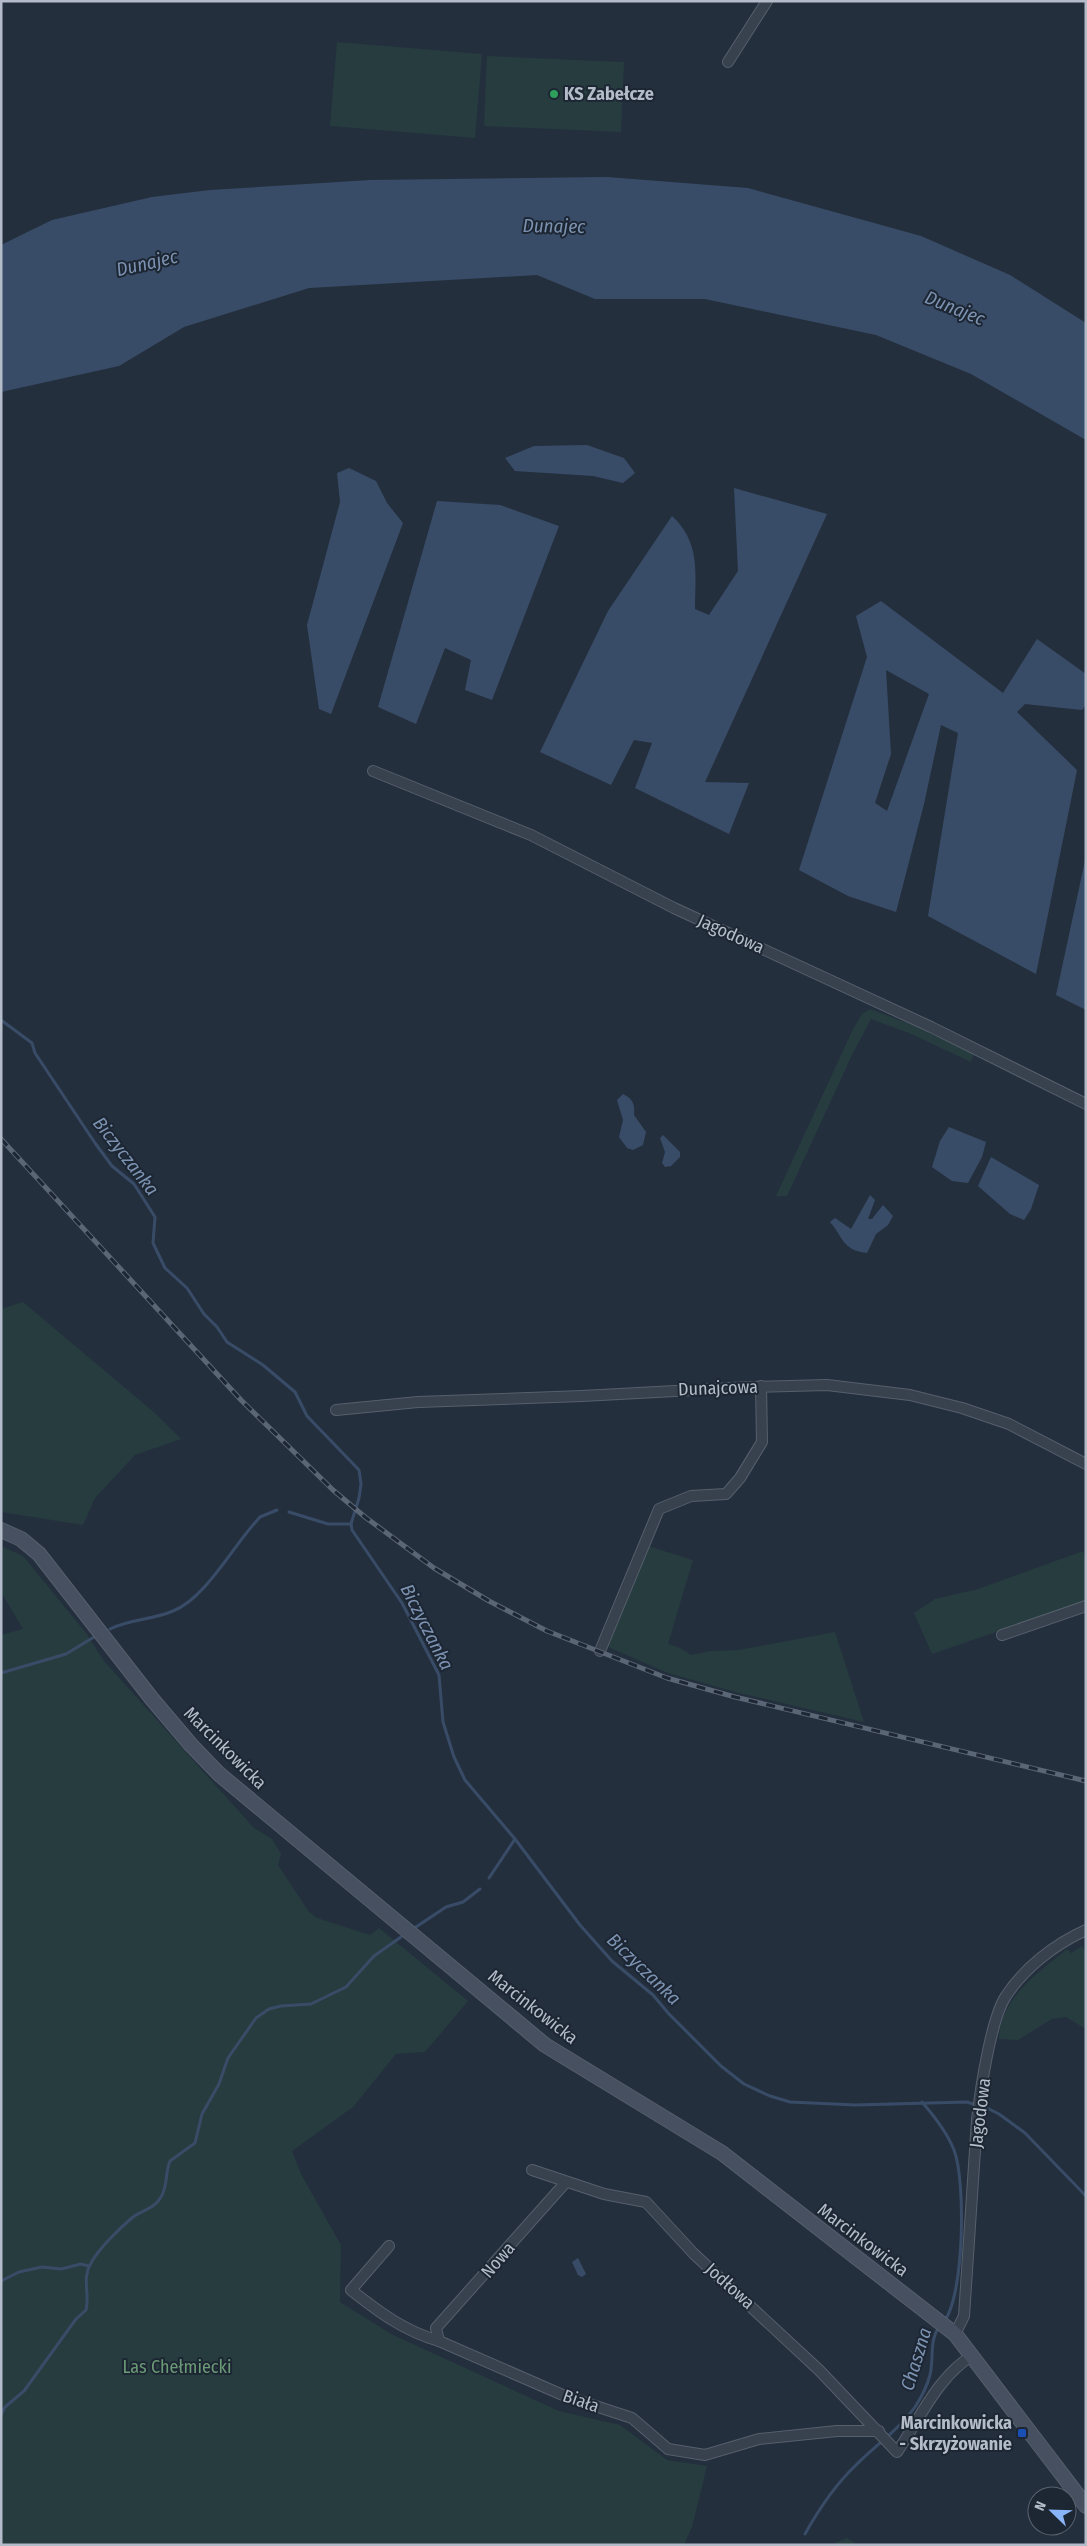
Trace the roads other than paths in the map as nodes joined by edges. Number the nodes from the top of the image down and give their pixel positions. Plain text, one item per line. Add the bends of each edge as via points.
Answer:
1 (767, 1) edge
2 (728, 62) dead end
3 (373, 771) dead end
4 (1086, 1104) edge
5 (761, 1386) junction
6 (336, 1410) dead end
7 (1086, 1464) edge
8 (1, 1530) edge
9 (1086, 1606) edge
10 (1002, 1635) dead end
11 (600, 1651) dead end
12 (1086, 1930) edge
13 (532, 2170) dead end
14 (566, 2182) junction
15 (389, 2246) dead end
16 (946, 2327) junction
17 (439, 2340) junction
18 (973, 2355) junction
19 (884, 2437) junction
20 (1086, 2506) edge

1 - 2 street
3 - 4 street, Jagodowa via 531,835 674,908 931,1027
5 - 6 street, Dunajcowa via 418,1402
5 - 7 street, Dunajcowa via 826,1385 910,1395 1009,1424
5 - 11 street via 762,1442 726,1494 691,1496 659,1509
8 - 16 street, Marcinkowicka via 21,1539 39,1554 190,1745 219,1774 545,2045 722,2153
9 - 10 street
12 - 16 street, Jagodowa via 1073,1936 1021,1976 1005,1998 997,2018 980,2090 964,2316
13 - 14 street, Jodłowa
14 - 17 street, Nowa via 436,2328
14 - 19 street, Jodłowa via 646,2202 694,2254 757,2311
15 - 17 street, Biała via 351,2290 395,2323 419,2335
16 - 18 street, Marcinkowicka
17 - 19 street, Biała via 565,2396 632,2418 668,2449 705,2455 759,2439 837,2431
18 - 19 street, Jodłowa via 958,2364 942,2381 898,2452
18 - 20 street, Marcinkowicka

